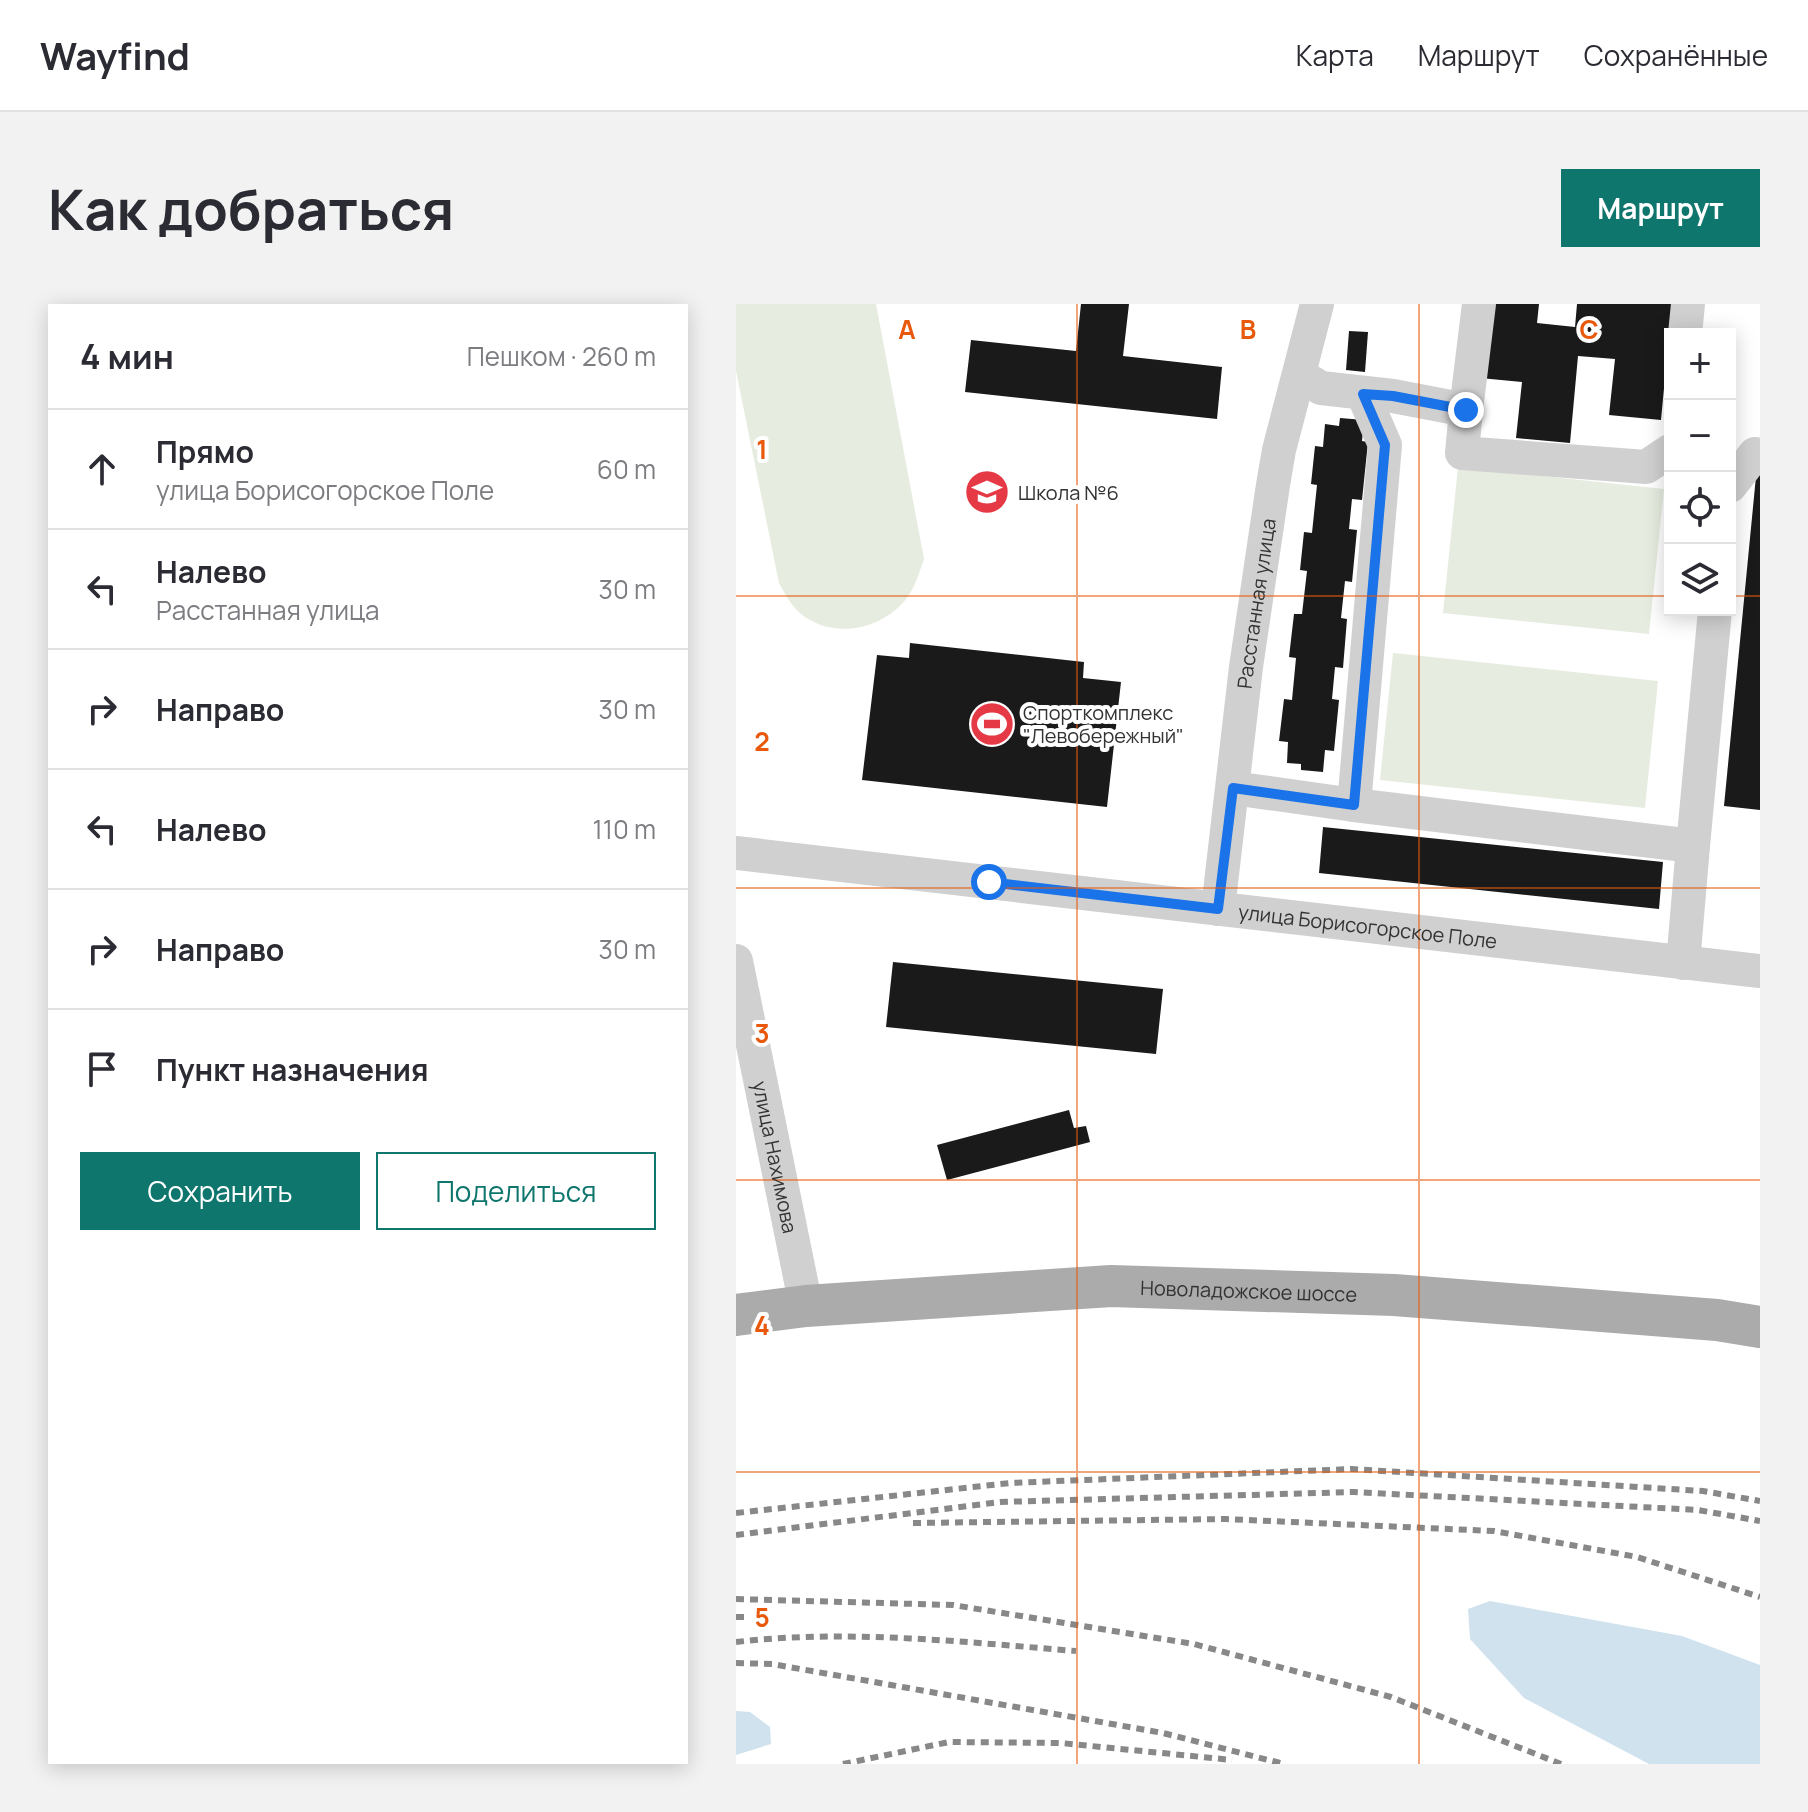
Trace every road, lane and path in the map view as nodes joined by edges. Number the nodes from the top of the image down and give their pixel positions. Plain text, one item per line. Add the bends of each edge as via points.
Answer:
1 (1317, 304) edge
2 (1479, 304) edge
3 (1688, 304) edge
4 (1686, 328) edge
5 (1299, 375) junction
6 (1363, 394) junction
7 (1466, 410) junction
8 (1664, 455) edge
9 (1760, 455) edge
10 (1736, 478) edge
11 (1714, 616) edge
12 (1233, 788) junction
13 (1354, 805) junction
14 (1693, 846) junction
15 (736, 853) edge
16 (1218, 909) junction
17 (736, 961) edge
18 (1683, 963) junction
19 (1760, 971) edge
20 (806, 1306) junction
21 (736, 1315) edge
22 (1760, 1327) edge

1 - 5 street, Расстанная улица
2 - 7 street
3 - 4 street
5 - 6 street via 1321,388
5 - 12 street, Расстанная улица via 1273,485
6 - 7 street
6 - 13 street via 1385,445
7 - 8 street via 1462,453 1646,467
9 - 10 street via 1755,454
11 - 14 street
12 - 13 street
12 - 16 street, Расстанная улица
13 - 14 street
14 - 18 street
15 - 16 street, улица Борисогорское Поле
16 - 18 street, улица Борисогорское Поле
17 - 20 street, улица Нахимова
18 - 19 street, улица Борисогорское Поле
20 - 21 main road, Новоладожское шоссе
20 - 22 main road, Новоладожское шоссе via 1111,1286 1394,1295

